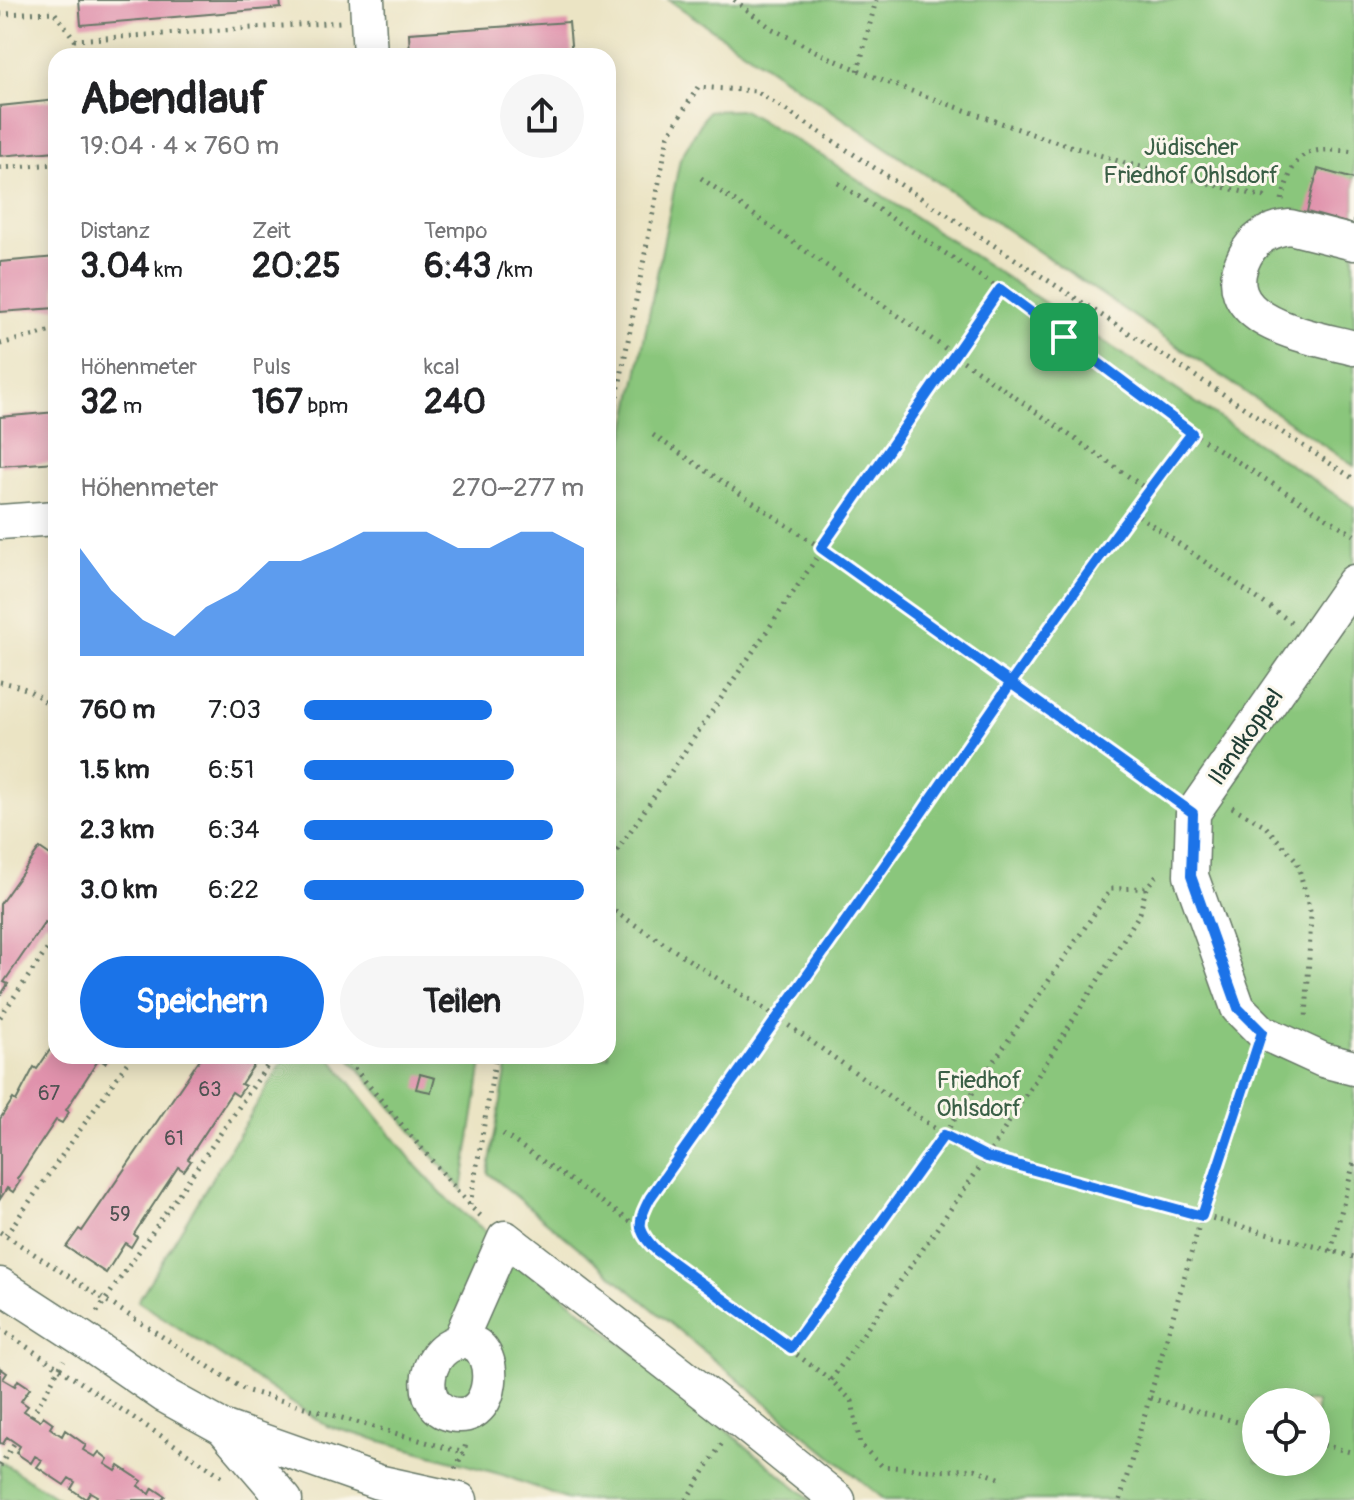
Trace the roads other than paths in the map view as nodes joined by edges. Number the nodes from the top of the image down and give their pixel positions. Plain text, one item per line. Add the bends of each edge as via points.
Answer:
1 (368, 10) edge
2 (370, 48) edge
3 (1354, 243) edge
4 (1354, 348) edge
5 (48, 519) edge
6 (0, 522) edge
7 (1354, 582) edge
8 (1354, 1068) edge
9 (0, 1285) edge
10 (459, 1342) junction
11 (222, 1427) junction
12 (386, 1492) edge
13 (450, 1498) edge
14 (285, 1500) edge
15 (838, 1500) edge

1 - 2 street
3 - 4 street via 1285,218 1250,247 1240,273 1243,297 1265,322
5 - 6 street
7 - 8 street, Ilandkoppel via 1197,813 1191,876 1238,1008 1262,1032
9 - 11 street via 164,1395
10 - 10 street via 473,1343 487,1364 488,1390 480,1408 471,1413 446,1412 428,1391 433,1361 445,1347
10 - 15 street via 505,1238
11 - 12 street
11 - 14 street
12 - 13 street

